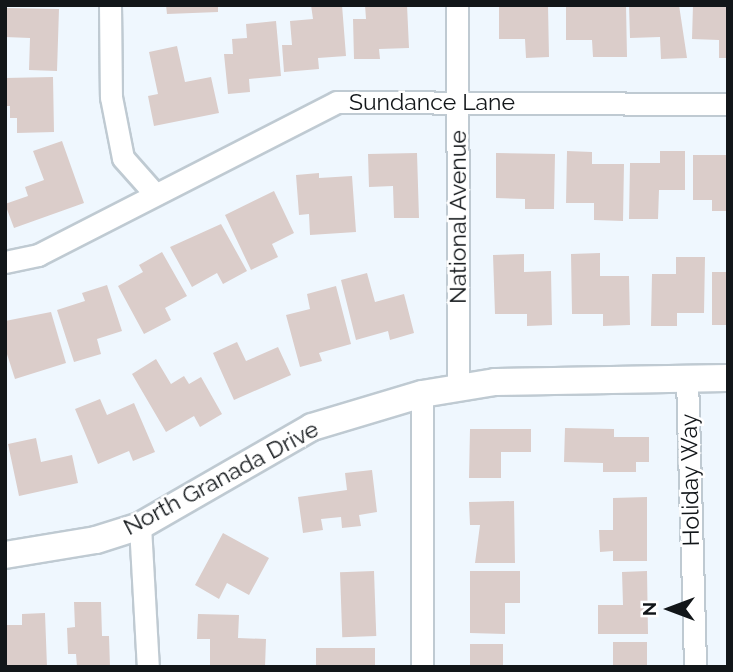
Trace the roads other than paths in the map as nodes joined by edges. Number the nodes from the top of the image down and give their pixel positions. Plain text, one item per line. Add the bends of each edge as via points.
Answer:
1 (110, 5) edge
2 (457, 5) edge
3 (457, 101) junction
4 (728, 104) edge
5 (155, 194) junction
6 (5, 262) edge
7 (688, 378) junction
8 (728, 378) edge
9 (458, 386) junction
10 (422, 394) junction
11 (140, 526) junction
12 (5, 555) edge
13 (148, 667) edge
14 (422, 667) edge
15 (695, 667) edge

1 - 5 street via 111,97 123,158
2 - 3 street, National Avenue
3 - 4 street, Sundance Lane
3 - 5 street, Sundance Lane via 337,102
3 - 9 street, National Avenue
5 - 6 street, Sundance Lane via 38,256
7 - 8 street, North Granada Drive
7 - 9 street, North Granada Drive
7 - 15 street, Holiday Way
9 - 10 street, North Granada Drive
10 - 11 street, North Granada Drive via 312,427
10 - 14 street
11 - 12 street, North Granada Drive via 96,540
11 - 13 street

